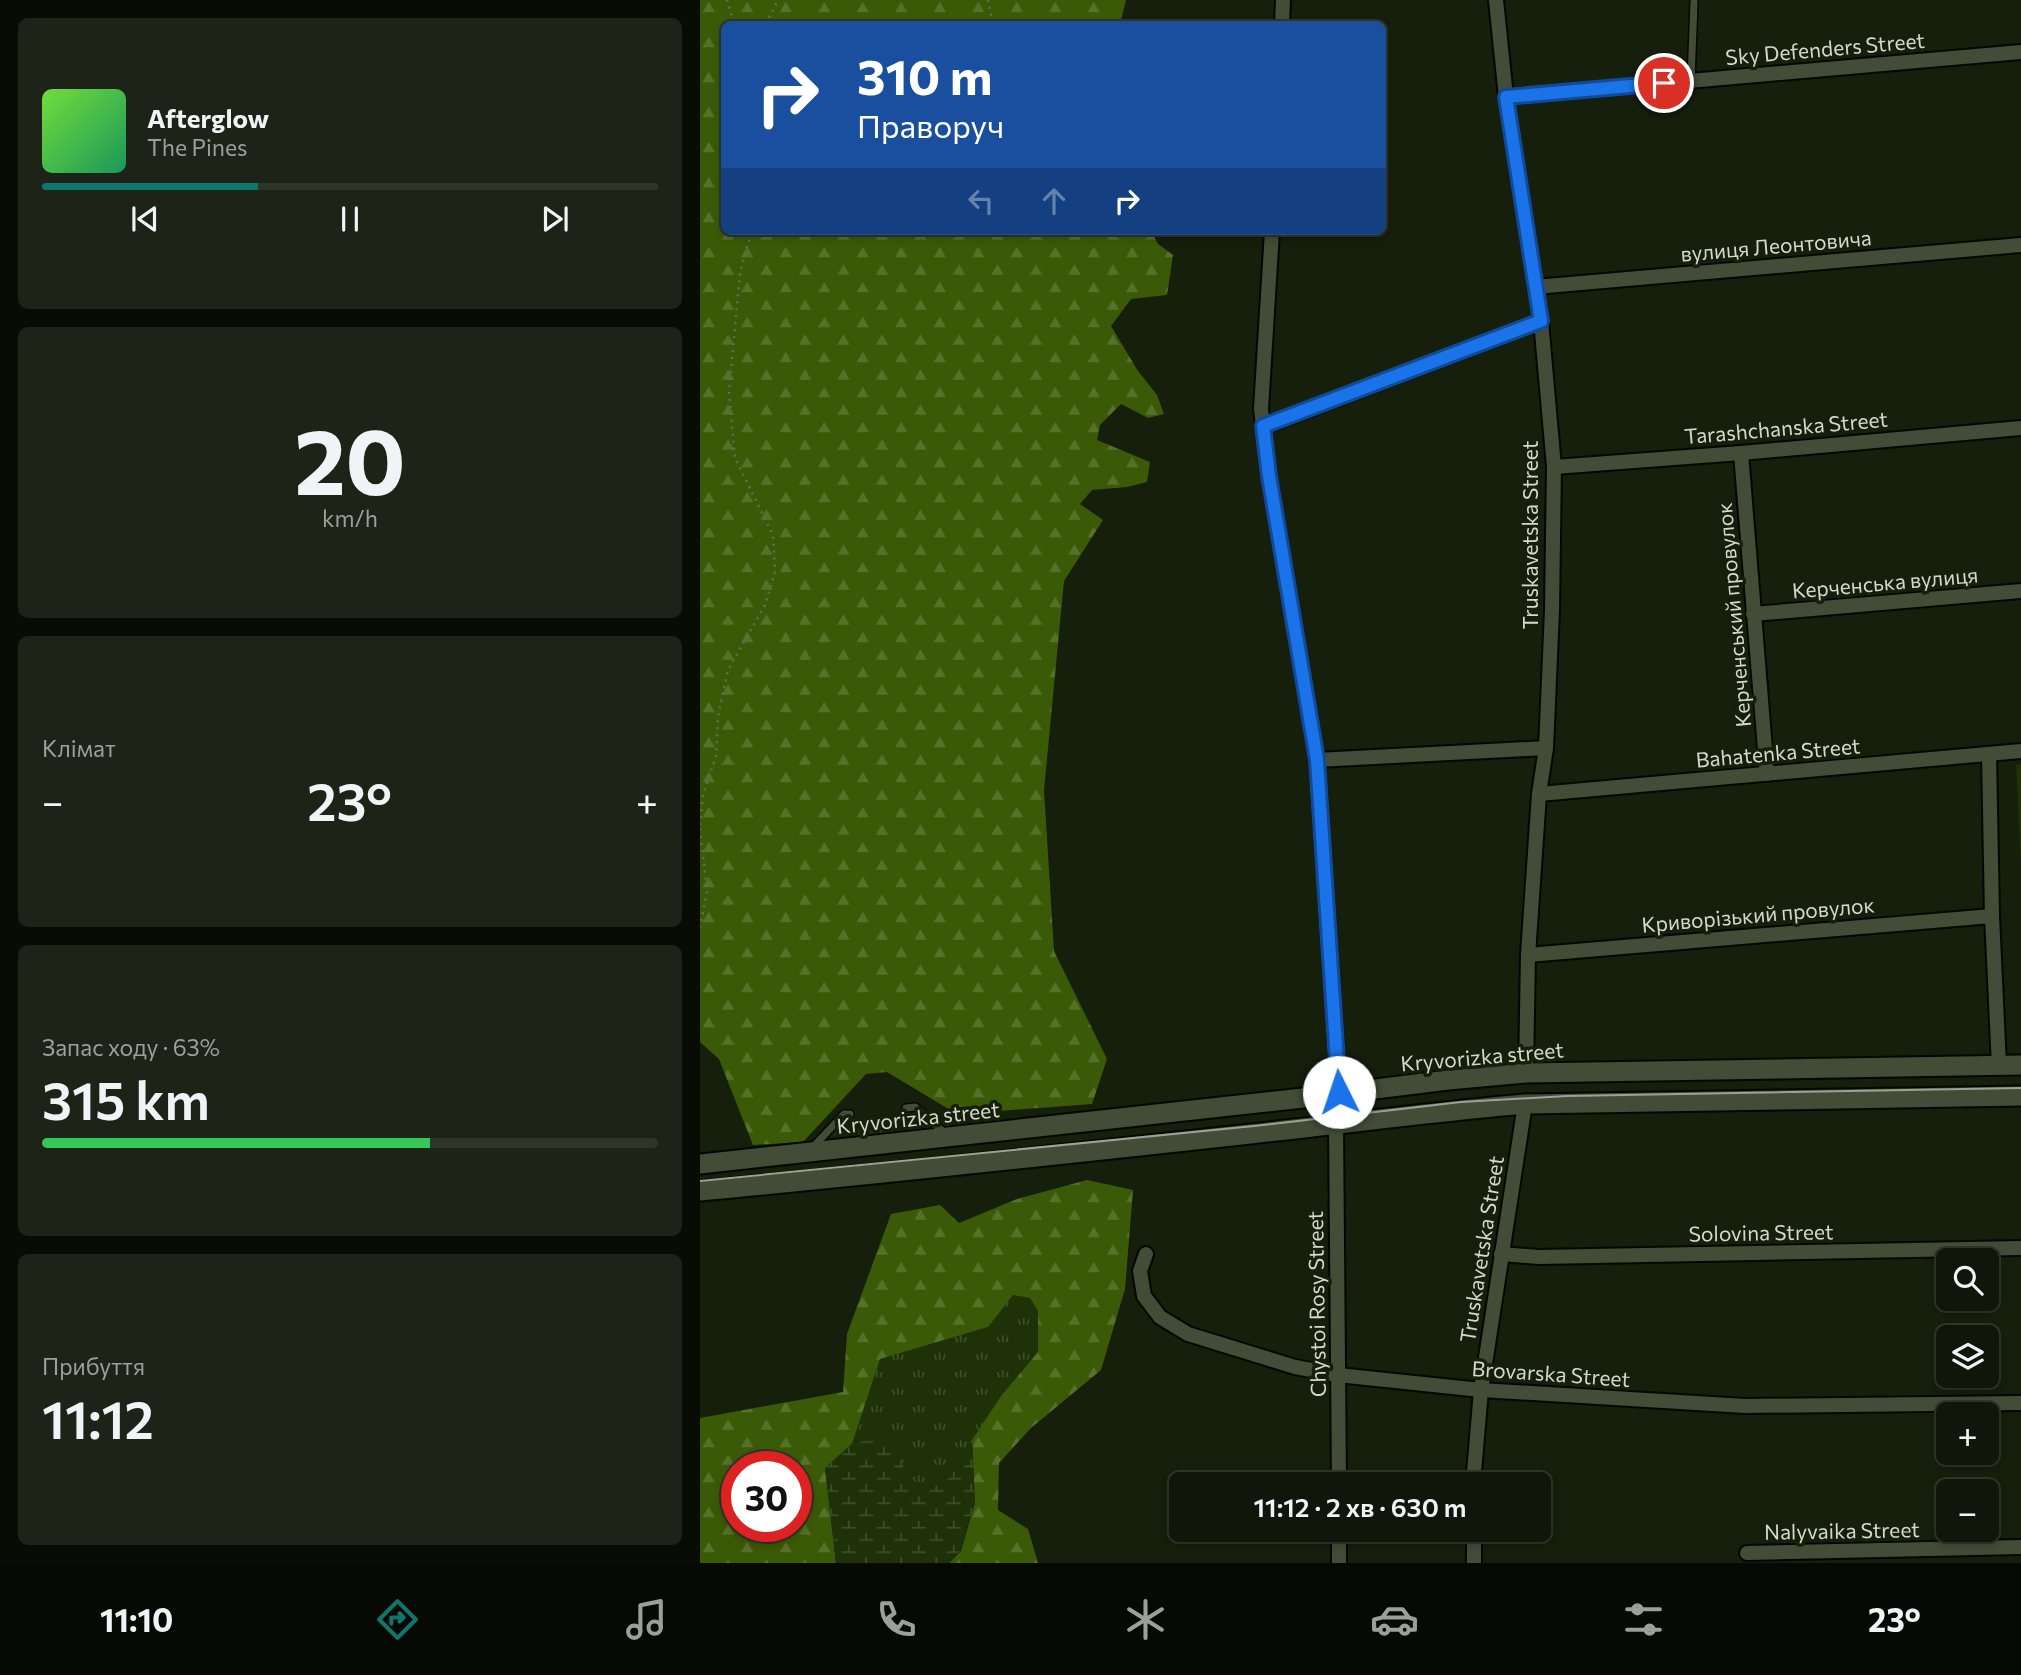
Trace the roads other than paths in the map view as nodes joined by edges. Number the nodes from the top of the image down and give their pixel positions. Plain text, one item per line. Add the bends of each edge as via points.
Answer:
1 (1283, 0) edge
2 (1496, 0) edge
3 (1694, 2) dead end
4 (1282, 21) edge
5 (2021, 52) edge
6 (1691, 81) junction
7 (1506, 97) junction
8 (1272, 235) edge
9 (2021, 245) edge
10 (1535, 287) junction
11 (1541, 321) junction
12 (1263, 426) junction
13 (2021, 428) edge
14 (1741, 453) junction
15 (1553, 467) junction
16 (2021, 591) edge
17 (1753, 614) junction
18 (1546, 748) junction
19 (2021, 751) edge
20 (1989, 754) junction
21 (1317, 760) junction
22 (1767, 774) junction
23 (1539, 794) junction
24 (1992, 916) junction
25 (1528, 955) junction
26 (2021, 1065) edge
27 (1999, 1066) junction
28 (1526, 1073) junction
29 (1339, 1092) junction
30 (2021, 1096) edge
31 (1525, 1104) junction
32 (906, 1108) dead end
33 (850, 1114) dead end
34 (1336, 1124) junction
35 (950, 1137) junction
36 (809, 1152) junction
37 (700, 1164) edge
38 (700, 1191) edge
39 (2021, 1248) edge
40 (1146, 1254) dead end
41 (1501, 1254) junction
42 (1338, 1376) junction
43 (1481, 1390) junction
44 (2021, 1404) edge
45 (1339, 1472) edge
46 (1474, 1472) edge
47 (1339, 1542) edge
48 (1474, 1542) edge
49 (2021, 1547) edge
50 (1747, 1553) dead end
51 (1339, 1563) edge
52 (1474, 1563) edge

1 - 4 street
2 - 7 street, Truskavetska Street
3 - 6 lane
5 - 6 street, Sky Defenders Street
6 - 7 street, Sky Defenders Street
7 - 10 street, Truskavetska Street
8 - 12 street
9 - 10 street, вулиця Леонтовича
10 - 11 street, Truskavetska Street
11 - 12 street
11 - 15 street, Truskavetska Street
12 - 21 street
13 - 14 street, Tarashchanska Street
14 - 15 street, Tarashchanska Street
14 - 17 street, Керченський провулок
15 - 18 street, Truskavetska Street
16 - 17 street, Керченська вулиця
17 - 22 street, Керченський провулок
18 - 21 street
18 - 23 street, Truskavetska Street
19 - 20 street, Bahatenka Street
20 - 22 street, Bahatenka Street
20 - 24 street
21 - 29 street
22 - 23 street, Bahatenka Street
23 - 25 street, Truskavetska Street
24 - 25 street, Криворізький провулок
24 - 27 street
25 - 28 street, Truskavetska Street
26 - 27 main road, Kryvorizka street
27 - 28 main road, Kryvorizka street
28 - 29 main road, Kryvorizka street
29 - 35 main road, Kryvorizka street
30 - 31 main road
31 - 34 main road
31 - 41 street, Truskavetska Street
32 - 35 lane via 915,1107
33 - 36 lane via 844,1114
34 - 38 main road
34 - 42 street, Chystoi Rosy Street
35 - 36 main road, Kryvorizka street
36 - 37 main road, Kryvorizka street
39 - 41 street, Solovina Street
40 - 42 street, Brovarska Street via 1140,1271 1144,1296 1160,1317 1188,1334
41 - 43 street, Truskavetska Street
42 - 43 street, Brovarska Street
42 - 45 street, Chystoi Rosy Street
43 - 44 street, Brovarska Street via 1745,1406
43 - 46 street, Truskavetska Street
47 - 51 street
48 - 52 street
49 - 50 street, Nalyvaika Street

